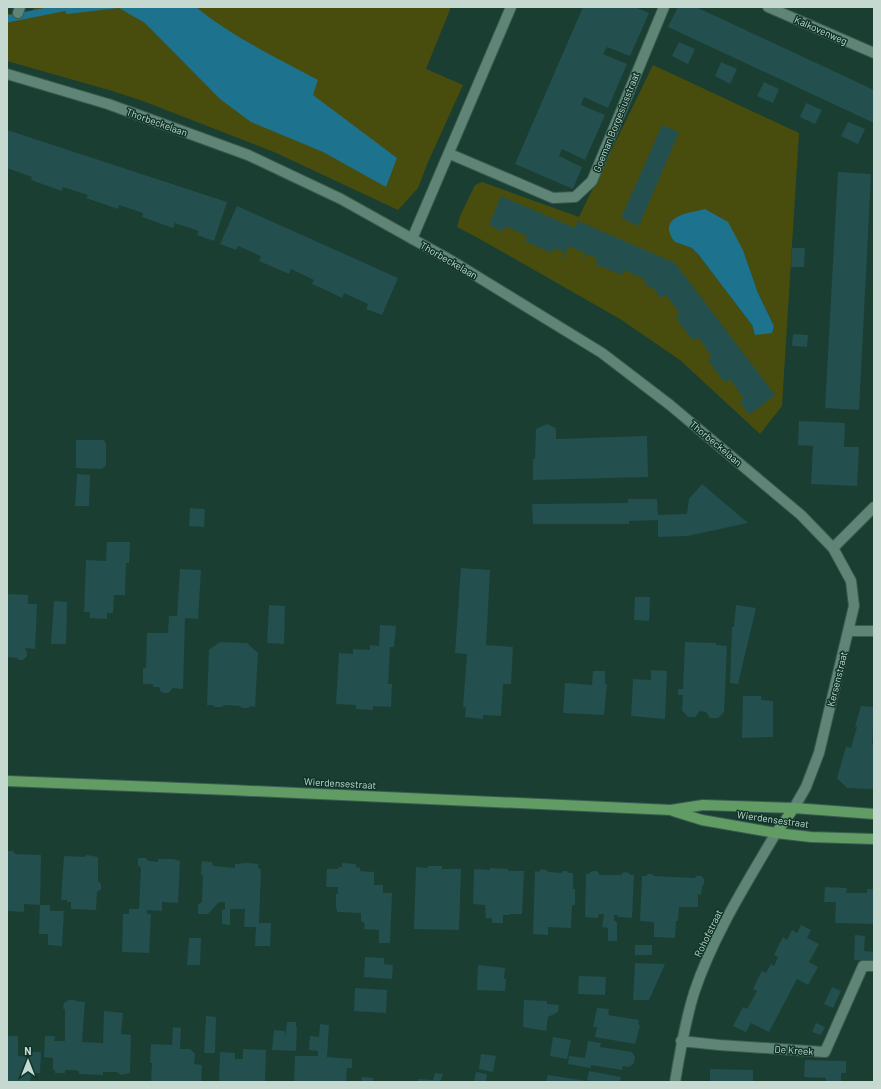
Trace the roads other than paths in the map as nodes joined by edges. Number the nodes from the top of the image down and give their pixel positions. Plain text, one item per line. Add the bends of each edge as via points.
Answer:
1 (512, 7) edge
2 (664, 7) edge
3 (768, 7) edge
4 (874, 53) edge
5 (7, 74) edge
6 (450, 154) junction
7 (412, 239) junction
8 (874, 507) edge
9 (833, 548) junction
10 (848, 630) junction
11 (874, 631) edge
12 (7, 781) edge
13 (794, 808) junction
14 (671, 810) junction
15 (874, 814) edge
16 (776, 833) junction
17 (874, 839) edge
18 (874, 966) edge
19 (681, 1041) junction
20 (675, 1082) edge

1 - 6 street
2 - 6 street, Goeman Borgesiusstraat via 592,181 575,197 553,198
3 - 4 street, Kalkovenweg
5 - 7 street, Thorbeckelaan via 108,104 248,155 341,199
6 - 7 street
7 - 9 street, Thorbeckelaan via 602,353 747,469 801,515
8 - 9 street
9 - 10 street, Kersenstraat via 851,581 854,606
10 - 11 street
10 - 13 street, Kersenstraat via 819,753 806,787
12 - 14 main road, Wierdensestraat
13 - 14 main road, Wierdensestraat via 703,805
13 - 15 main road, Wierdensestraat
13 - 16 main road, Rohofstraat
14 - 16 main road, Wierdensestraat via 702,820
16 - 17 main road, Wierdensestraat
16 - 19 street, Rohofstraat via 716,940 695,992
18 - 19 street, De Kreek via 863,966 825,1052
19 - 20 street, Rohofstraat

